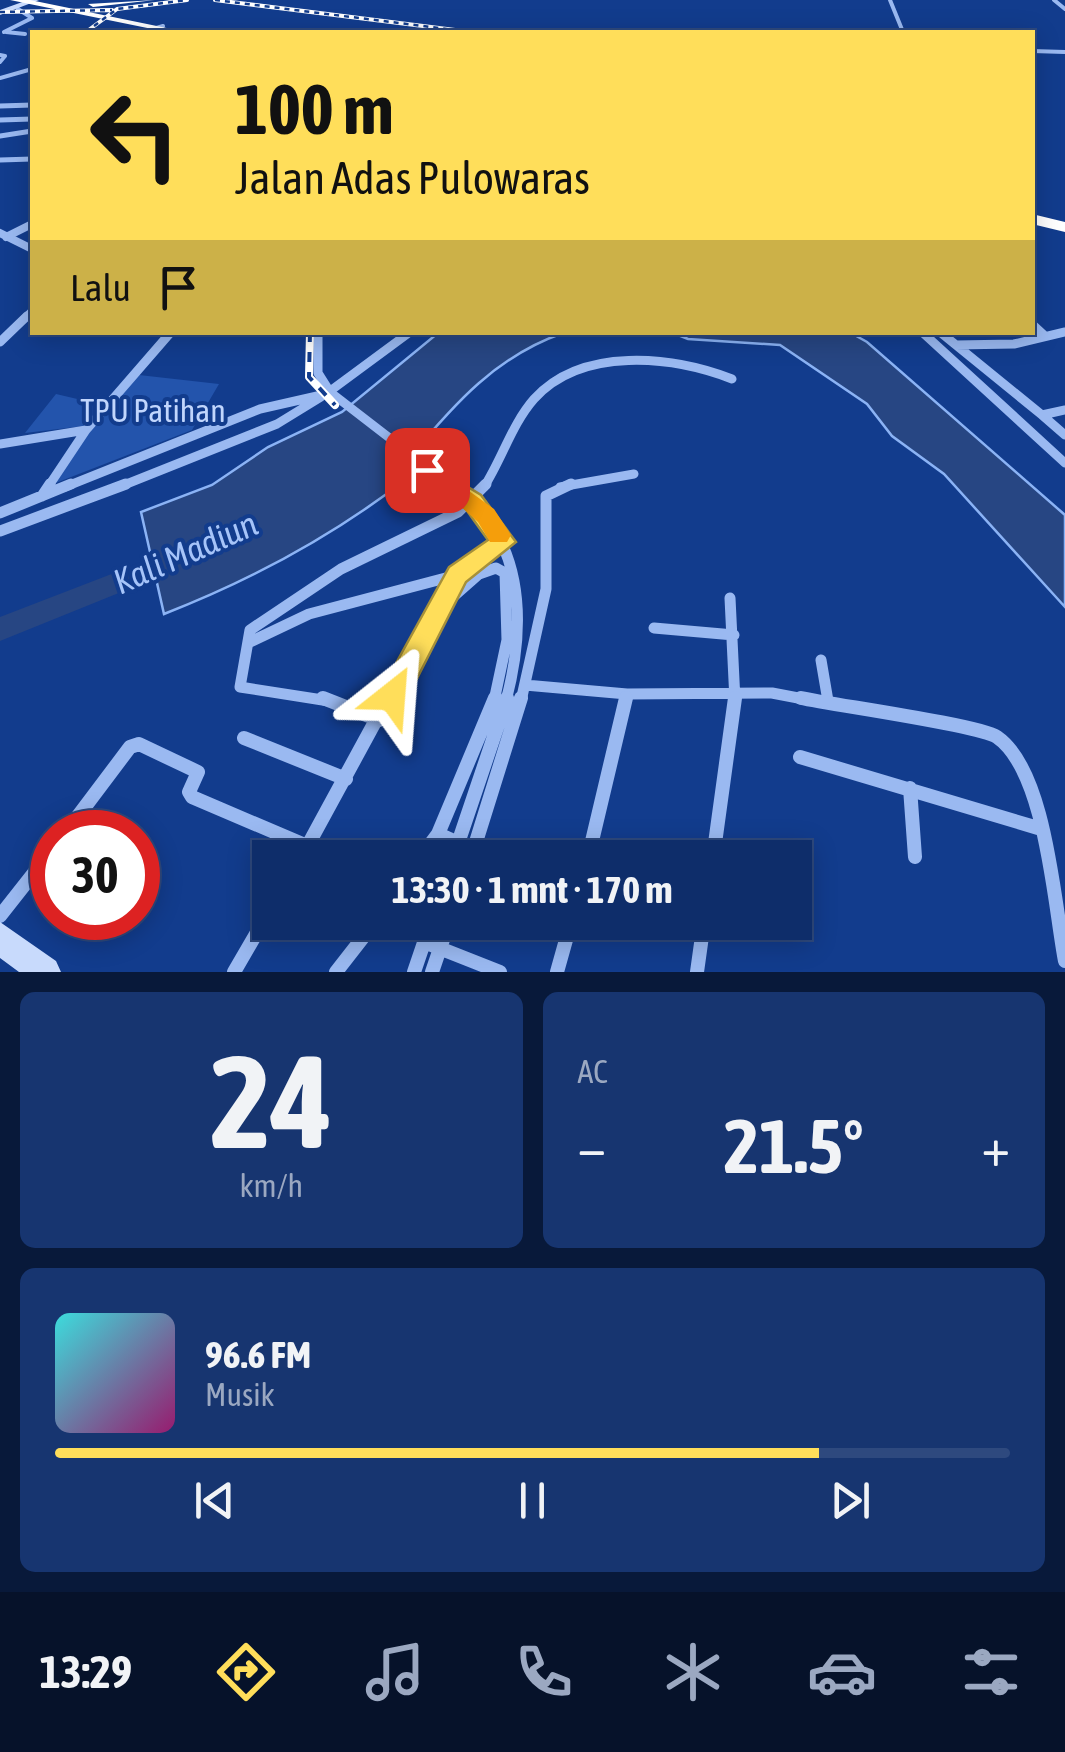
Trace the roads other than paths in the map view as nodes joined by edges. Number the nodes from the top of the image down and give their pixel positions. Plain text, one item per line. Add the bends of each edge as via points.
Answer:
1 (125, 0) edge
2 (150, 0) edge
3 (890, 0) edge
4 (1054, 0) edge
5 (104, 2) edge
6 (27, 3) edge
7 (58, 4) junction
8 (2, 7) edge
9 (1065, 8) edge
10 (90, 9) junction
11 (161, 27) junction
12 (151, 30) edge
13 (173, 30) edge
14 (181, 30) edge
15 (902, 30) edge
16 (2, 32) edge
17 (26, 34) dead end
18 (1035, 51) edge
19 (1065, 52) edge
20 (0, 61) edge
21 (30, 68) edge
22 (0, 76) edge
23 (30, 105) edge
24 (0, 106) edge
25 (30, 118) edge
26 (0, 120) edge
27 (30, 133) edge
28 (0, 136) edge
29 (30, 159) edge
30 (0, 160) edge
31 (1035, 219) edge
32 (30, 225) edge
33 (1065, 225) edge
34 (3, 236) edge
35 (30, 247) edge
36 (30, 313) edge
37 (0, 326) edge
38 (16, 326) junction
39 (1035, 327) edge
40 (1065, 333) edge
41 (168, 335) edge
42 (318, 335) edge
43 (406, 335) edge
44 (925, 335) edge
45 (944, 335) edge
46 (1045, 336) junction
47 (0, 342) edge
48 (956, 345) junction
49 (732, 379) dead end
50 (328, 393) junction
51 (1065, 410) edge
52 (1042, 415) junction
53 (86, 430) junction
54 (1065, 435) edge
55 (0, 444) edge
56 (1065, 463) edge
57 (634, 474) dead end
58 (41, 497) junction
59 (473, 502) junction
60 (0, 513) edge
61 (0, 531) edge
62 (504, 542) junction
63 (458, 575) junction
64 (730, 598) dead end
65 (436, 613) junction
66 (654, 628) dead end
67 (734, 635) junction
68 (248, 643) junction
69 (822, 660) dead end
70 (525, 685) junction
71 (627, 694) junction
72 (736, 694) junction
73 (828, 701) junction
74 (379, 720) junction
75 (244, 738) dead end
76 (800, 757) dead end
77 (346, 779) junction
78 (910, 788) junction
79 (83, 810) edge
80 (1038, 828) junction
81 (438, 834) junction
82 (280, 840) edge
83 (311, 840) edge
84 (434, 840) edge
85 (444, 840) edge
86 (458, 840) edge
87 (477, 840) edge
88 (592, 840) edge
89 (716, 840) edge
90 (915, 858) dead end
91 (30, 878) edge
92 (0, 916) edge
93 (0, 938) edge
94 (253, 940) edge
95 (361, 940) edge
96 (432, 940) edge
97 (436, 940) edge
98 (565, 940) edge
99 (701, 940) edge
100 (432, 946) junction
101 (1065, 961) edge
102 (45, 972) edge
103 (234, 972) edge
104 (336, 972) edge
105 (414, 972) edge
106 (432, 972) edge
107 (500, 972) edge
108 (557, 972) edge
109 (697, 972) edge

1 - 5 highway
2 - 5 highway
3 - 15 street
4 - 9 street
5 - 7 highway
5 - 10 highway
6 - 7 highway
6 - 8 main road
6 - 16 street via 32,18
7 - 10 highway
7 - 10 highway
10 - 11 highway
11 - 12 street
11 - 13 highway
11 - 14 highway
16 - 17 street
18 - 19 street
20 - 22 street
21 - 22 street
23 - 24 street
25 - 26 street
27 - 28 street
29 - 30 street
31 - 33 highway
32 - 34 street
34 - 35 street
36 - 38 street
37 - 38 street
38 - 47 street
39 - 46 street
40 - 46 street
41 - 53 street
42 - 50 street via 318,373
43 - 50 street
44 - 56 street
45 - 48 street
46 - 48 street
48 - 52 street
49 - 59 street via 695,364 657,361 600,365 556,380 533,400
50 - 58 street via 260,408
50 - 59 street
50 - 61 street via 277,424
51 - 52 street
52 - 54 street
53 - 55 street
53 - 58 street
57 - 70 street via 562,486 546,496 547,582
58 - 60 street
59 - 62 street
59 - 68 street via 285,601 252,629
62 - 63 street
62 - 86 street via 519,591 514,672
63 - 65 street
63 - 68 street via 309,614
64 - 67 street
65 - 74 street
65 - 81 street via 479,574 496,568 505,573 510,607 501,676
66 - 67 street
67 - 72 street
68 - 74 street via 240,687 319,697
69 - 73 street
70 - 71 street
70 - 87 street
71 - 72 street
71 - 88 street
72 - 73 street
72 - 89 street
73 - 80 street via 995,735 1021,762
74 - 77 street
75 - 77 street
76 - 78 street
77 - 83 street
78 - 80 street
78 - 90 street
79 - 82 street via 139,744 198,772 192,797
80 - 101 street
81 - 84 street
81 - 85 street
91 - 92 street
93 - 102 main road
94 - 103 street
95 - 104 street
96 - 100 street
97 - 100 street
98 - 108 street
99 - 109 street
100 - 105 street
100 - 106 street
100 - 107 street

